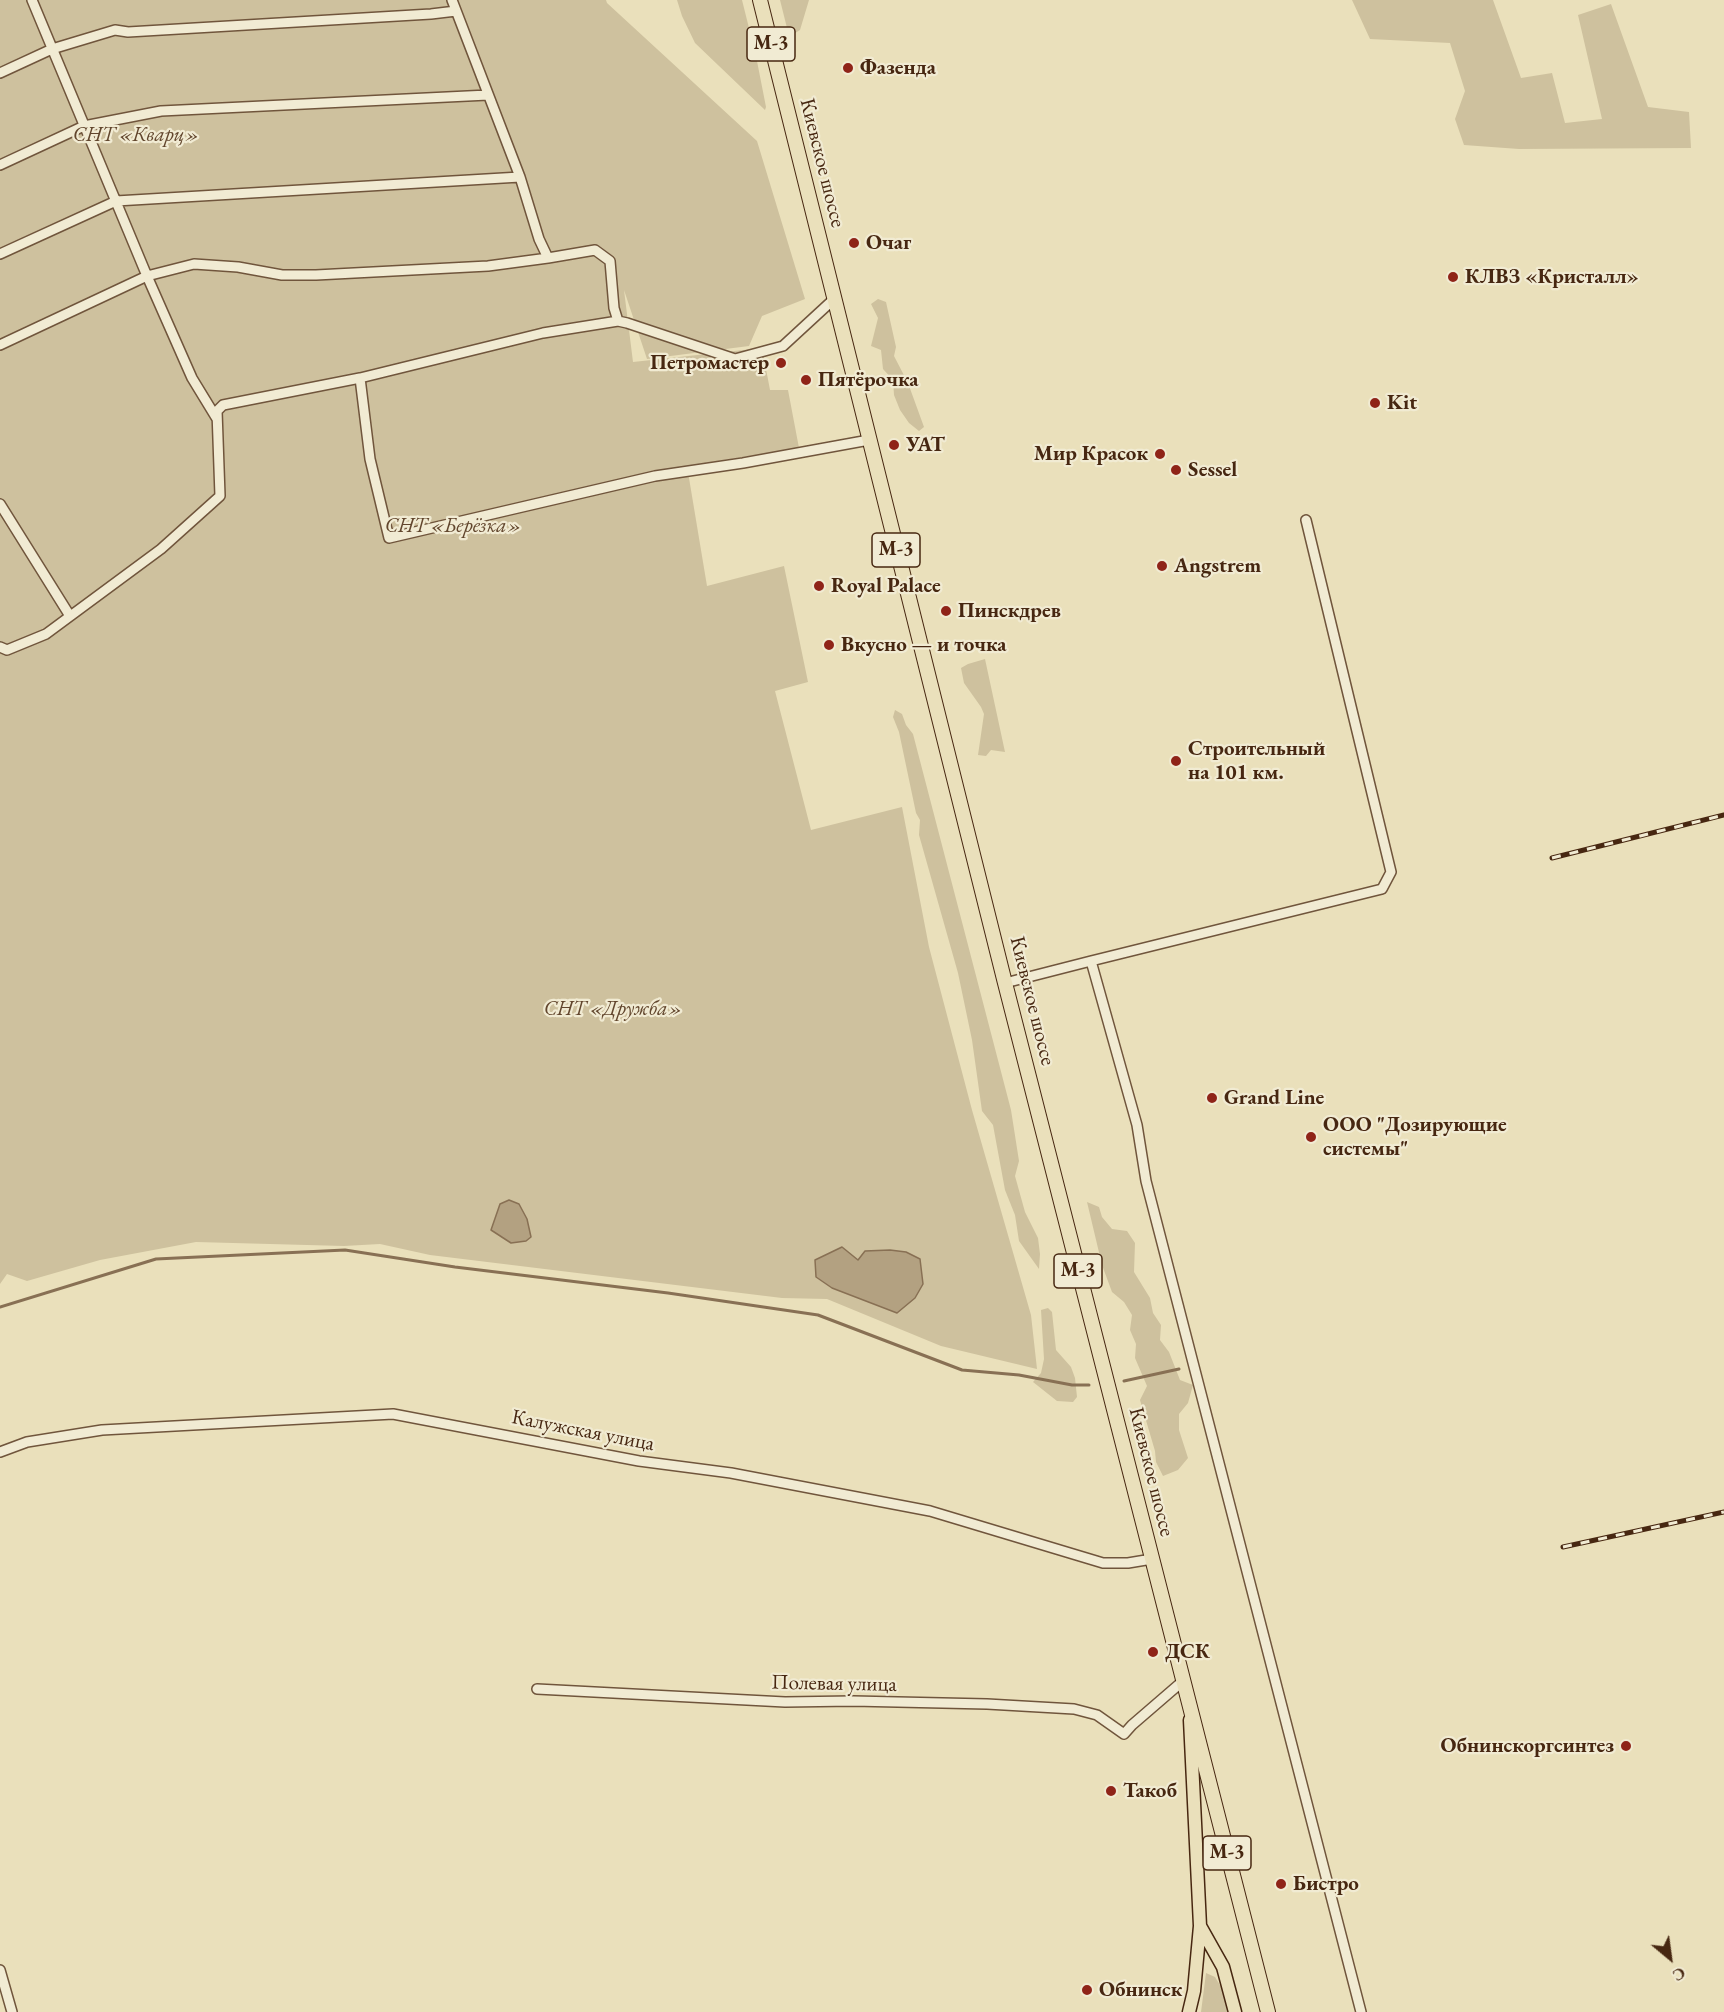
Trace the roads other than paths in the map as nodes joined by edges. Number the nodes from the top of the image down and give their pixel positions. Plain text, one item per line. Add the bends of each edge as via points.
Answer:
1 (32, 0) edge
2 (452, 0) edge
3 (760, 0) edge
4 (456, 10) junction
5 (52, 49) junction
6 (0, 73) edge
7 (488, 95) junction
8 (84, 126) junction
9 (0, 165) edge
10 (520, 177) junction
11 (116, 201) junction
12 (0, 254) edge
13 (548, 258) junction
14 (147, 276) junction
15 (834, 299) junction
16 (618, 321) junction
17 (0, 345) edge
18 (360, 378) junction
19 (217, 419) junction
20 (869, 440) junction
21 (0, 504) edge
22 (1306, 520) dead end
23 (70, 616) junction
24 (0, 647) edge
25 (1091, 961) junction
26 (1005, 983) junction
27 (0, 1452) edge
28 (1152, 1558) junction
29 (1183, 1681) junction
30 (537, 1689) dead end
31 (1189, 1705) junction
32 (1200, 1926) junction
33 (0, 1970) edge
34 (1268, 2008) edge
35 (12, 2012) edge
36 (1189, 2012) edge
37 (1235, 2012) edge
38 (1361, 2012) edge

1 - 5 street
2 - 4 street
3 - 15 highway, Киевское шоссе / М-3
4 - 5 street via 115,30
4 - 7 street
5 - 6 street
5 - 8 street
7 - 8 street via 161,111
7 - 10 street
8 - 9 street
8 - 11 street
10 - 11 street
10 - 13 street
11 - 12 street
11 - 14 street
13 - 14 street via 488,266 316,275 282,275 194,264
13 - 16 street via 596,250 610,261
14 - 17 street
14 - 19 street via 192,378
15 - 16 street via 783,346 735,359
15 - 20 highway, Киевское шоссе / М-3
16 - 18 street via 543,333
18 - 19 street via 223,405 217,411
18 - 20 street via 370,459 389,538 655,476
19 - 23 street via 220,496 161,549
20 - 26 highway, Киевское шоссе / М-3
21 - 23 street
22 - 25 street via 1391,872 1382,889
23 - 24 street via 46,634 8,650
25 - 26 street
25 - 38 street via 1137,1125 1146,1181
26 - 28 highway, Киевское шоссе / М-3
27 - 28 street, Калужская улица via 27,1442 102,1430 393,1414 930,1511 1103,1563
28 - 29 highway, Киевское шоссе / М-3
29 - 30 street, Полевая улица via 1124,1734 1097,1715 1074,1709 785,1702
29 - 31 highway, Киевское шоссе / М-3
31 - 32 main road
31 - 34 highway, Киевское шоссе / М-3
32 - 36 main road
32 - 37 main road via 1223,1967
33 - 35 street

